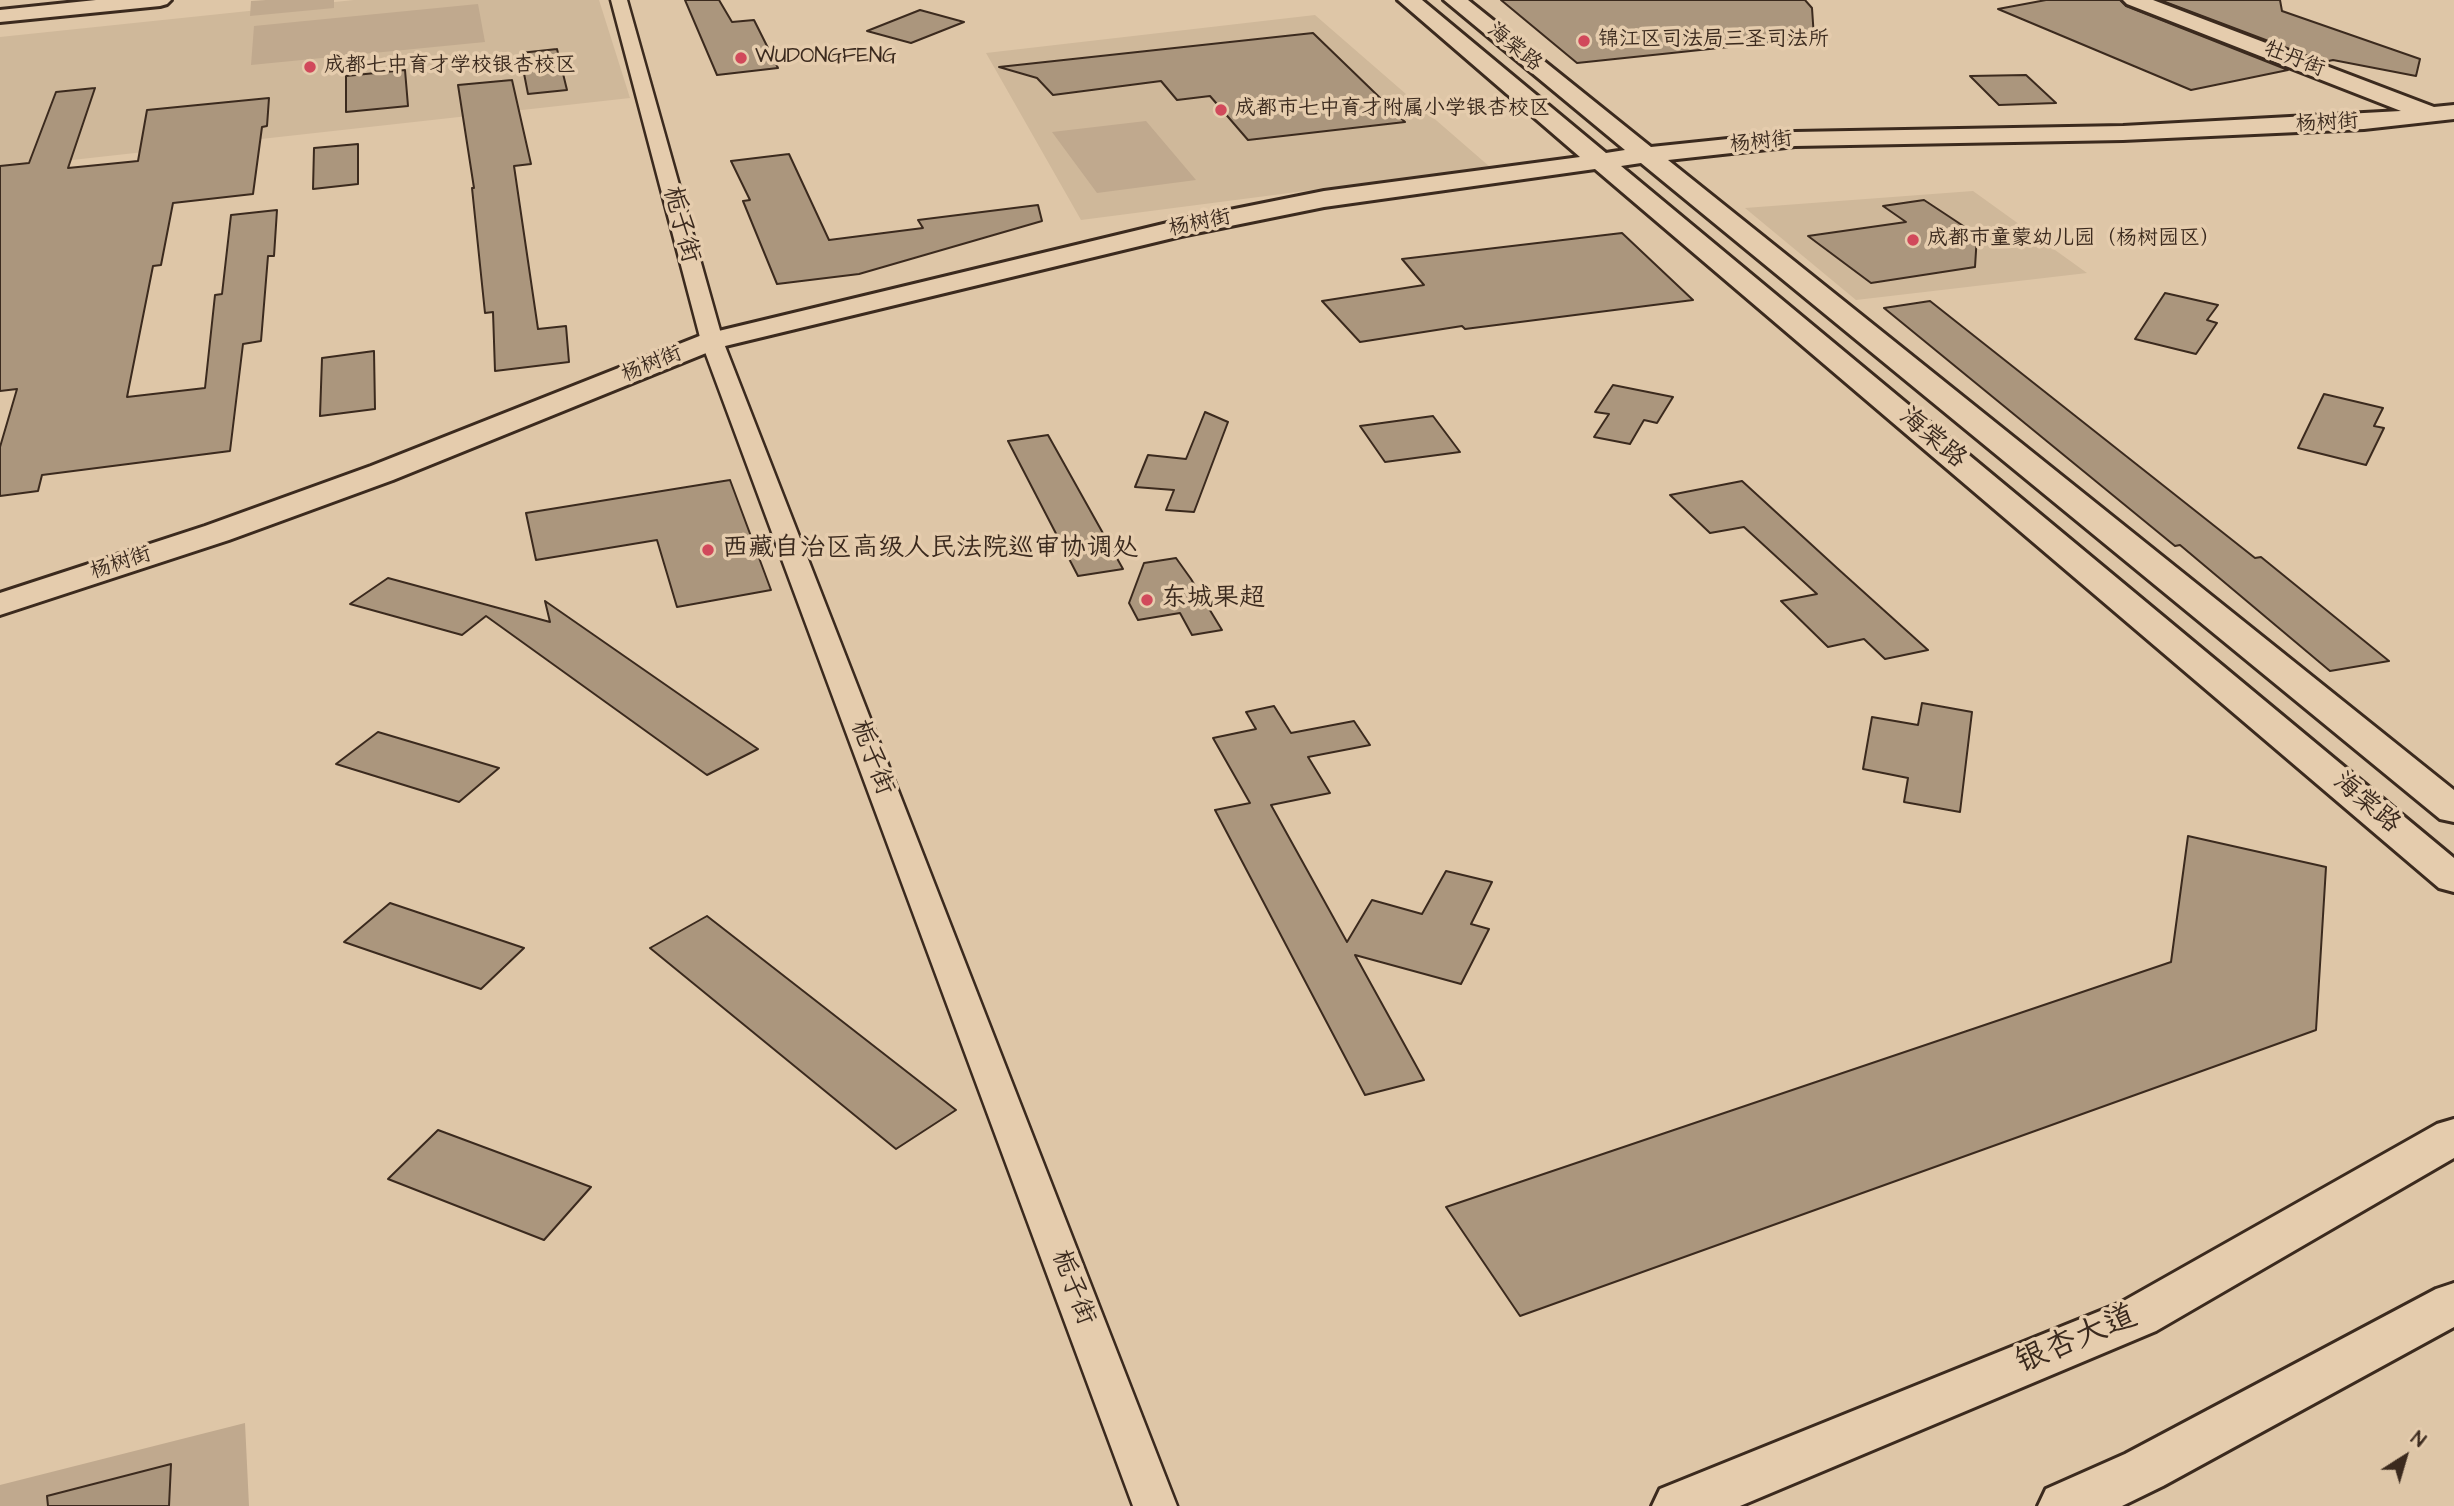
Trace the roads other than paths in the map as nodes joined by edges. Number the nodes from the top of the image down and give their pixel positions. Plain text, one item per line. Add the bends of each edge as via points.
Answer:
1 (160, 0) edge
2 (619, 0) edge
3 (1409, 0) edge
4 (1455, 0) edge
5 (2134, 0) edge
6 (0, 16) edge
7 (2447, 116) edge
8 (1646, 155) junction
9 (1602, 160) junction
10 (712, 341) junction
11 (0, 604) edge
12 (2454, 810) edge
13 (2454, 879) edge
14 (2454, 1136) edge
15 (2454, 1303) edge
16 (1155, 1506) edge
17 (1679, 1506) edge
18 (2066, 1506) edge

1 - 6 main road
2 - 10 street, 栀子街
3 - 9 main road, 海棠路
4 - 8 main road, 海棠路
5 - 7 main road, 牡丹街
7 - 8 main road, 杨树街 via 2123,133 1795,139
8 - 9 main road, 杨树街
8 - 12 main road, 海棠路
9 - 10 main road, 杨树街 via 1284,206
9 - 13 main road, 海棠路
10 - 11 main road, 杨树街 via 382,473
10 - 16 street, 栀子街
14 - 17 main road, 银杏大道 via 2138,1317
15 - 18 main road via 2144,1470

